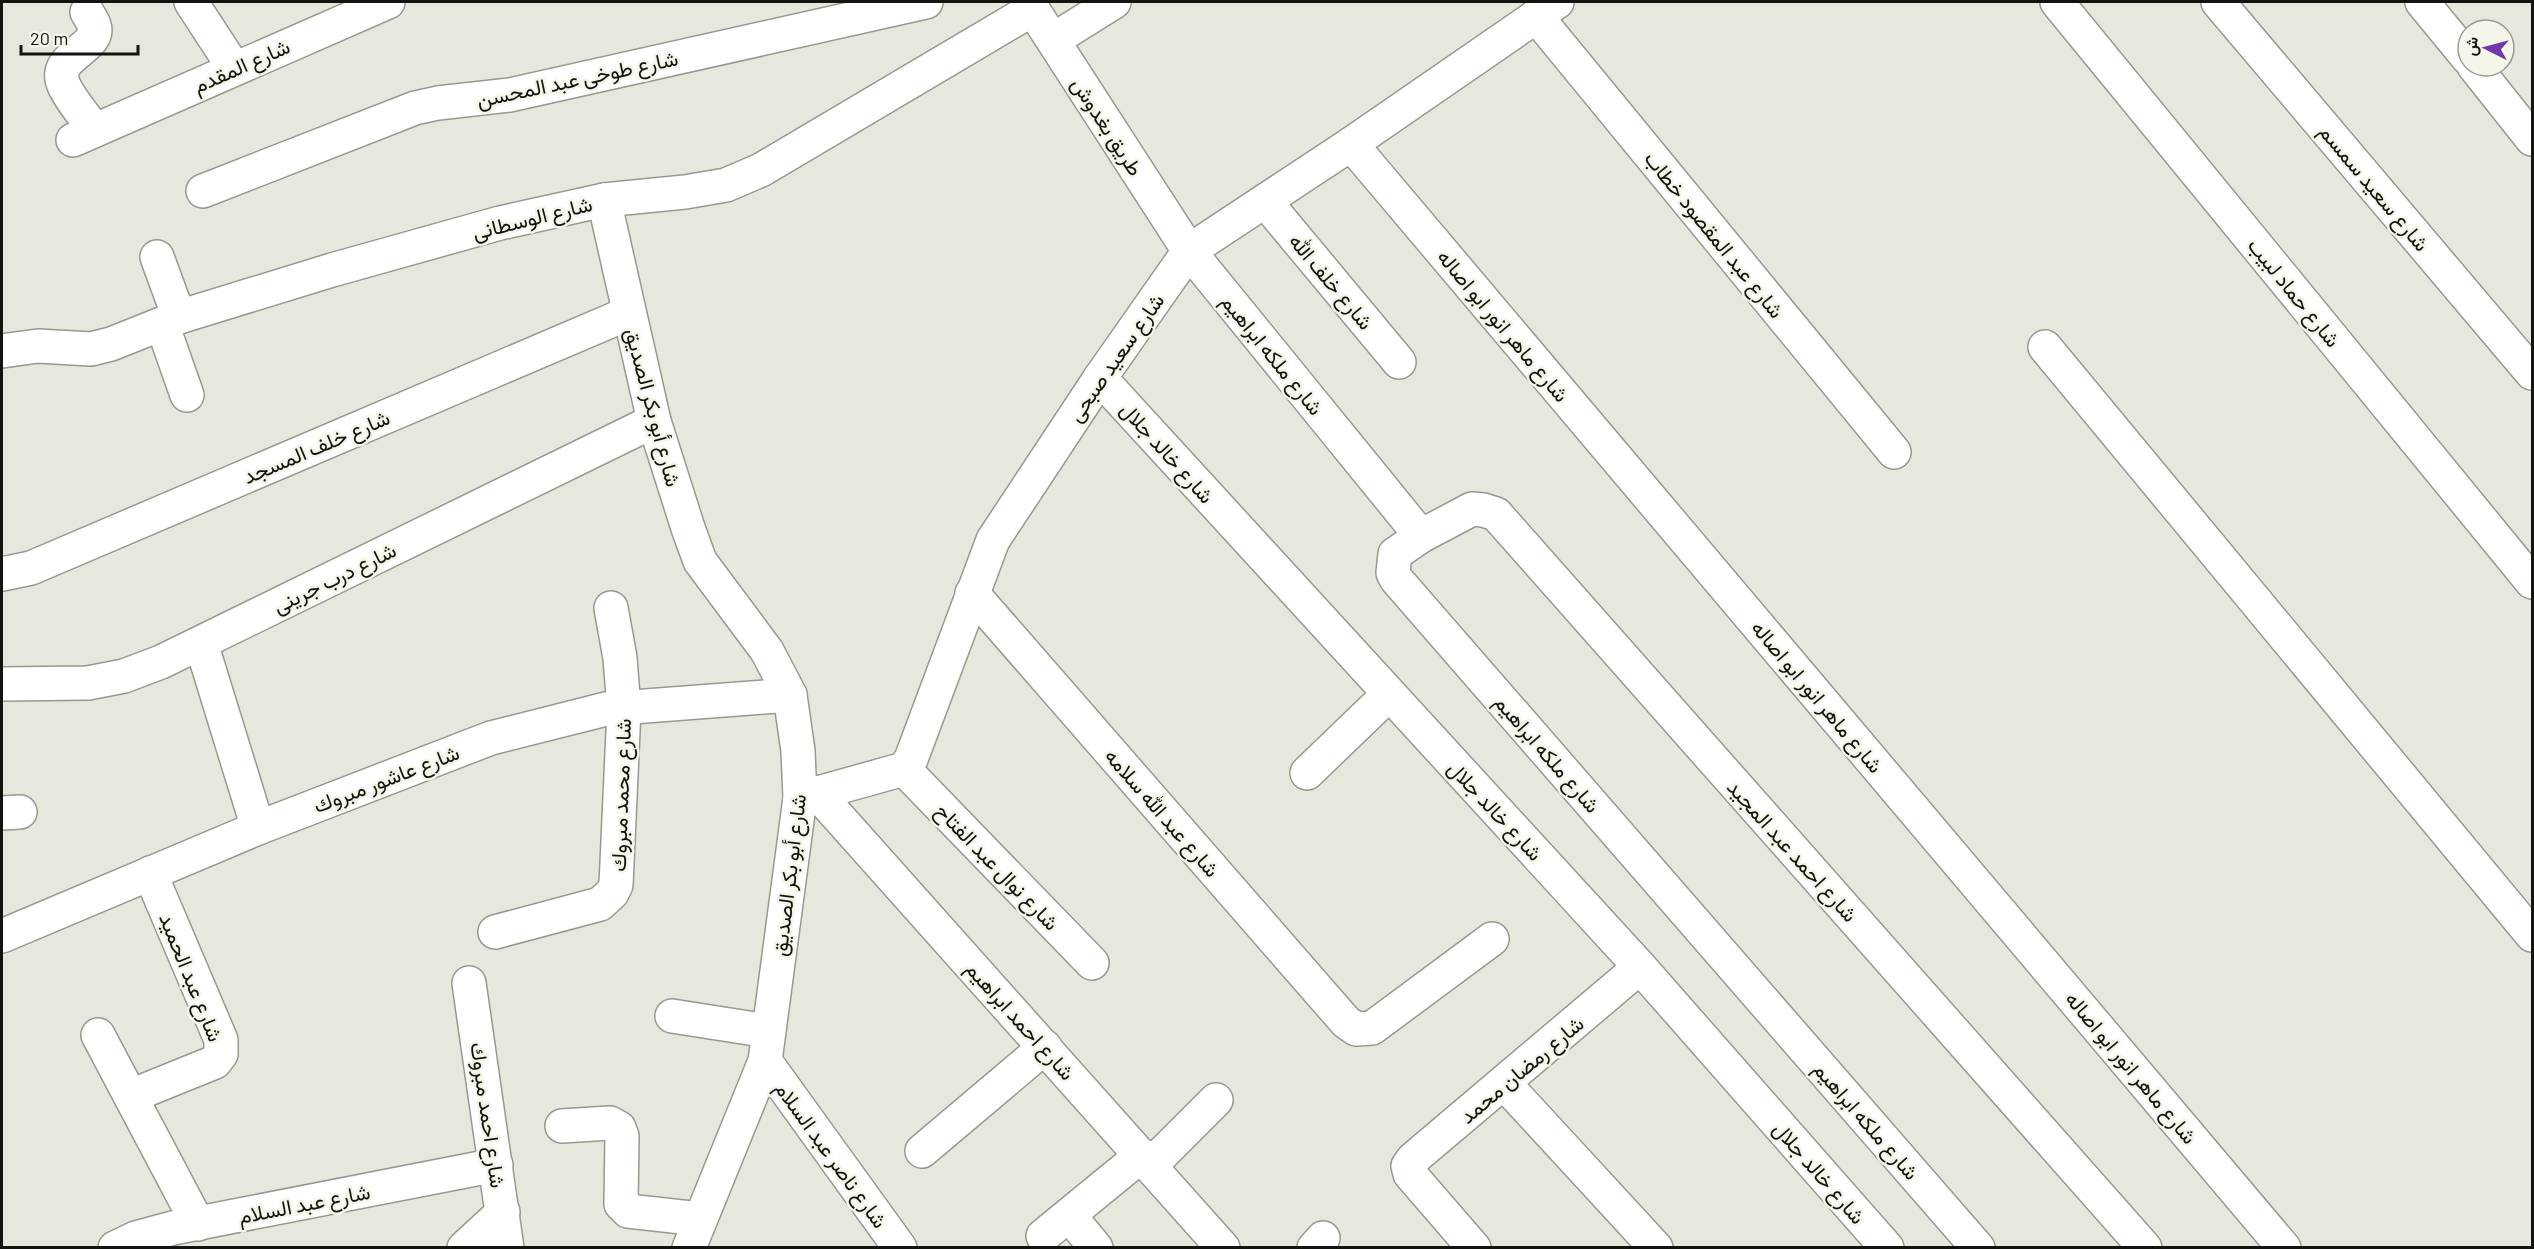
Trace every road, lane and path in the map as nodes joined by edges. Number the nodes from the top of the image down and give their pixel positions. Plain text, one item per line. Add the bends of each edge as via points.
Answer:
1 (191, 2) edge
2 (388, 2) edge
3 (926, 2) edge
4 (1114, 2) edge
5 (2057, 2) edge
6 (2218, 2) edge
7 (2422, 2) edge
8 (1030, 5) edge
9 (1547, 9) edge
10 (87, 12) dead end
11 (1053, 40) junction
12 (2456, 43) edge
13 (234, 68) junction
14 (2484, 78) edge
15 (2532, 139) edge
16 (1351, 144) junction
17 (203, 191) dead end
18 (604, 200) junction
19 (1265, 201) junction
20 (1189, 251) junction
21 (157, 257) dead end
22 (629, 313) junction
23 (170, 320) junction
24 (2045, 347) dead end
25 (2, 351) edge
26 (1399, 362) dead end
27 (2532, 373) edge
28 (1100, 378) junction
29 (188, 395) dead end
30 (654, 421) junction
31 (1894, 452) dead end
32 (1421, 536) junction
33 (2, 574) edge
34 (2532, 582) edge
35 (972, 593) junction
36 (611, 608) dead end
37 (201, 643) junction
38 (2, 684) edge
39 (1389, 694) junction
40 (790, 695) junction
41 (624, 709) junction
42 (904, 769) junction
43 (1306, 774) dead end
44 (809, 796) junction
45 (258, 828) junction
46 (150, 873) junction
47 (495, 932) dead end
48 (2532, 935) edge
49 (2, 936) edge
50 (1492, 939) dead end
51 (1092, 963) dead end
52 (1640, 967) junction
53 (469, 983) dead end
54 (672, 1016) dead end
55 (98, 1035) dead end
56 (766, 1046) junction
57 (1045, 1047) junction
58 (1504, 1083) junction
59 (131, 1096) junction
60 (1216, 1100) dead end
61 (562, 1126) dead end
62 (922, 1151) dead end
63 (1146, 1160) junction
64 (496, 1165) junction
65 (503, 1212) junction
66 (1069, 1215) junction
67 (198, 1224) junction
68 (695, 1233) edge
69 (1043, 1236) dead end
70 (115, 1248) edge
71 (464, 1248) edge
72 (507, 1248) edge
73 (900, 1248) edge
74 (1096, 1248) edge
75 (1223, 1248) edge
76 (1474, 1248) edge
77 (1656, 1248) edge
78 (1887, 1248) edge
79 (1978, 1248) edge
80 (2145, 1248) edge
81 (2284, 1248) edge

1 - 13 street
2 - 13 street, شارع المقدم
3 - 17 street, شارع طوخى عبد المحسن via 510,95 415,108
4 - 11 street
5 - 34 street, شارع حماد لبيب
6 - 27 street, شارع سعيد سمسم
7 - 12 street
8 - 11 street, طريق بغدوش
8 - 18 street, شارع الوسطانى via 761,170 716,187
9 - 16 street, شارع سعيد صبحى
9 - 31 street, شارع عبد المقصود خطاب
10 - 13 street, شارع المقدم via 94,24 92,40 66,62 62,73 84,135
11 - 20 street, طريق بغدوش
14 - 15 street
16 - 19 street, شارع سعيد صبحى
16 - 81 street, شارع ماهر انور ابو اصاله
18 - 22 street, شارع أبو بكر الصديق
18 - 23 street, شارع الوسطانى via 489,226
19 - 20 street, شارع سعيد صبحى
19 - 26 street, شارع خلف الله
20 - 28 street, شارع سعيد صبحى
20 - 32 street, شارع ملكه ابراهيم
21 - 23 street
22 - 30 street, شارع أبو بكر الصديق
22 - 33 street, شارع خلف المسجد via 31,568
23 - 25 street, شارع الوسطانى via 91,349 38,346
23 - 29 street
24 - 48 street
28 - 35 street, شارع سعيد صبحى via 993,540
28 - 39 street, شارع خالد جلال
30 - 37 street, شارع درب جرينى
30 - 40 street, شارع أبو بكر الصديق via 700,561 767,651
32 - 79 street, شارع ملكه ابراهيم via 1395,554 1393,573 1397,580
32 - 80 street, شارع احمد عبد المجيد via 1472,510 1496,514
35 - 42 street, شارع سعيد صبحى
35 - 50 street, شارع عبد الله سلامه via 1356,1029 1372,1028
36 - 41 street, شارع محمد مبروك
37 - 38 street, شارع درب جرينى via 124,676 88,683
37 - 45 street
39 - 43 street
39 - 52 street, شارع خالد جلال
40 - 41 street, شارع عاشور مبروك
40 - 44 street, شارع أبو بكر الصديق
41 - 45 street, شارع عاشور مبروك via 491,738
41 - 47 street, شارع محمد مبروك via 617,877 612,893 600,904
42 - 44 street
42 - 51 street, شارع نوال عبد الفتاح
44 - 56 street, شارع أبو بكر الصديق
44 - 57 street, شارع احمد ابراهيم
45 - 46 street, شارع عاشور مبروك
46 - 49 street, شارع عاشور مبروك
46 - 59 street, شارع عبد الحميد via 221,1040 221,1054 215,1062
52 - 58 street, شارع رمضان محمد
52 - 78 street, شارع خالد جلال
53 - 64 street, شارع احمد مبروك
54 - 56 street
55 - 59 street
56 - 68 street, شارع أبو بكر الصديق
56 - 73 street, شارع ناصر عبد السلام
57 - 62 street
57 - 63 street, شارع احمد ابراهيم
58 - 76 street, شارع رمضان محمد via 1408,1166 1410,1174
58 - 77 street
59 - 67 street
60 - 63 street
61 - 68 street, شارع أبو بكر الصديق via 610,1123 619,1128 621,1204 628,1211
63 - 66 street
63 - 75 street, شارع احمد ابراهيم
64 - 65 street, شارع احمد مبروك
64 - 67 street, شارع عبد السلام
65 - 71 street
65 - 72 street, شارع احمد مبروك
66 - 69 street
66 - 74 street
67 - 70 street, شارع عبد السلام via 136,1238

